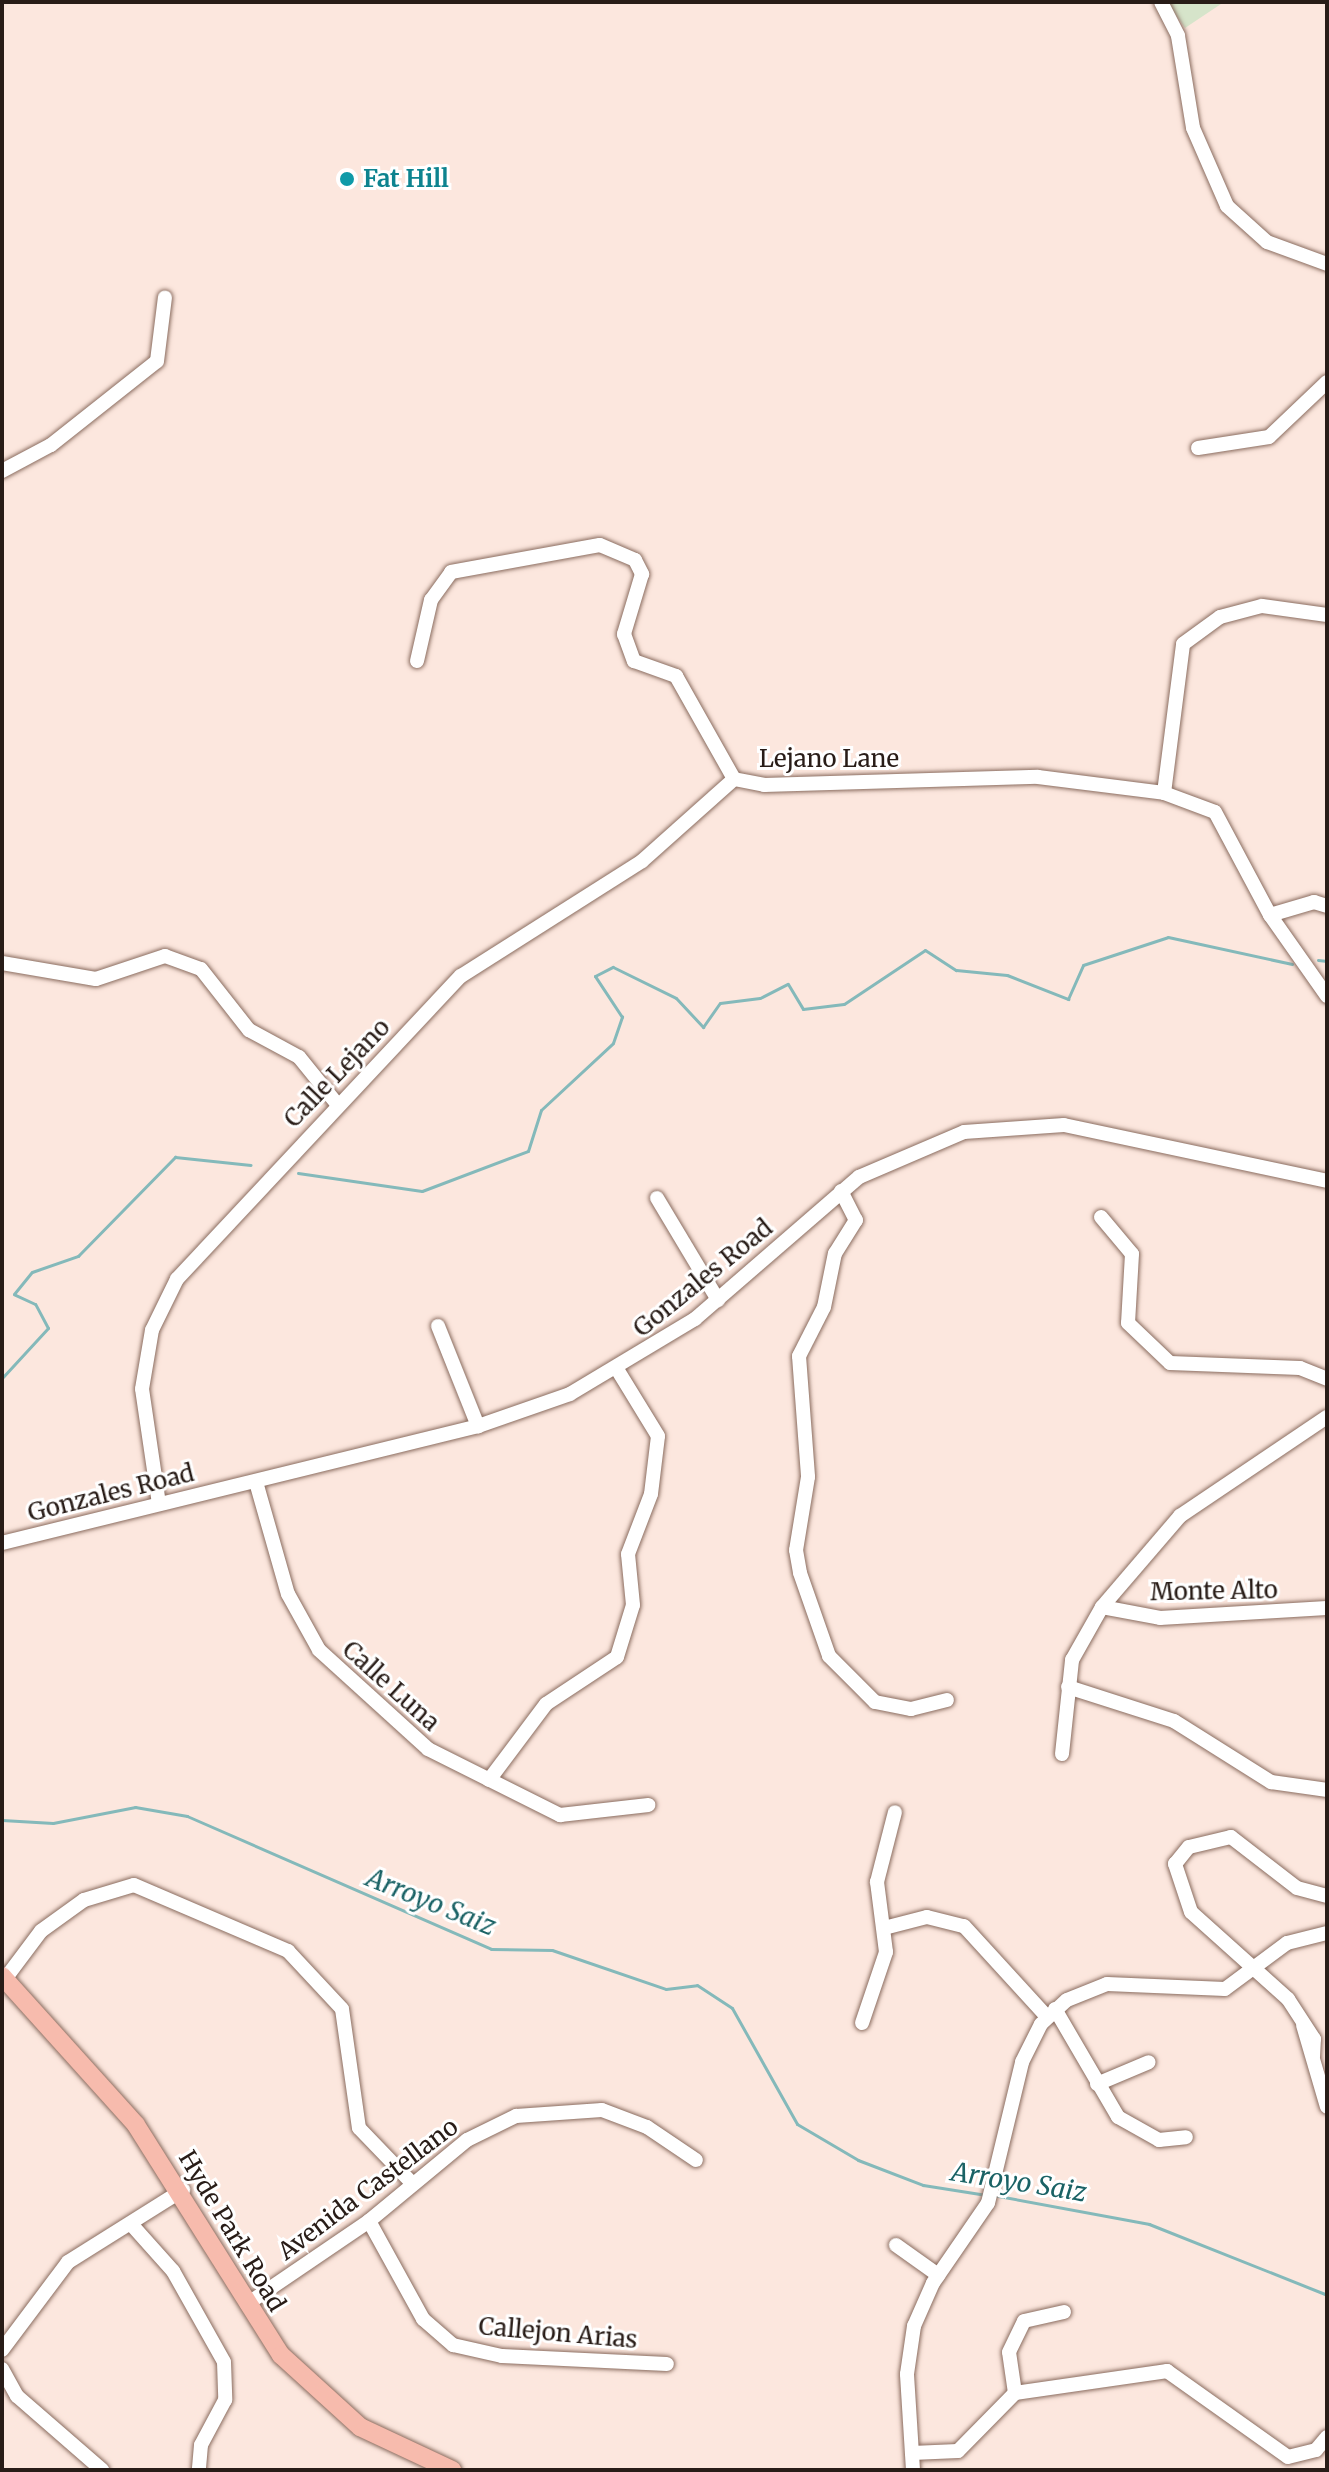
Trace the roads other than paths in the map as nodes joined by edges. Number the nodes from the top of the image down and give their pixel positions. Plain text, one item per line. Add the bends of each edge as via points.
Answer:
1 (1161, 2) edge
2 (1327, 264) edge
3 (165, 297) dead end
4 (1327, 382) edge
5 (1198, 448) dead end
6 (2, 471) edge
7 (1327, 615) edge
8 (417, 661) dead end
9 (734, 779) junction
10 (1164, 793) junction
11 (1327, 906) edge
12 (1270, 915) junction
13 (7, 964) edge
14 (1327, 996) edge
15 (337, 1104) junction
16 (1327, 1181) edge
17 (841, 1191) junction
18 (657, 1198) dead end
19 (1101, 1217) dead end
20 (718, 1300) junction
21 (438, 1326) dead end
22 (617, 1369) junction
23 (1327, 1379) edge
24 (1327, 1417) edge
25 (478, 1426) junction
26 (256, 1482) junction
27 (159, 1504) junction
28 (2, 1543) edge
29 (1102, 1607) junction
30 (1327, 1608) edge
31 (1068, 1687) junction
32 (947, 1700) dead end
33 (1062, 1754) dead end
34 (489, 1780) junction
35 (1327, 1790) edge
36 (648, 1805) dead end
37 (895, 1812) dead end
38 (1327, 1896) edge
39 (888, 1927) junction
40 (1327, 1933) edge
41 (1256, 1969) junction
42 (4, 1978) edge
43 (1051, 2013) junction
44 (862, 2023) dead end
45 (1149, 2062) dead end
46 (1097, 2084) junction
47 (1327, 2107) edge
48 (1186, 2137) dead end
49 (696, 2160) dead end
50 (412, 2183) junction
51 (183, 2190) junction
52 (369, 2221) junction
53 (131, 2224) junction
54 (896, 2245) dead end
55 (938, 2275) junction
56 (247, 2304) junction
57 (1064, 2312) dead end
58 (2, 2350) edge
59 (667, 2364) dead end
60 (2, 2369) edge
61 (1015, 2393) junction
62 (1327, 2437) edge
63 (912, 2453) junction
64 (946, 2463) edge
65 (102, 2470) edge
66 (199, 2470) edge
67 (452, 2470) edge
68 (913, 2470) edge

1 - 2 street via 1178,36 1193,128 1227,206 1267,242
3 - 6 street via 157,361 51,445
4 - 5 street via 1269,437
7 - 10 street via 1262,606 1220,617 1183,644
8 - 9 street, Lejano Lane via 431,600 451,572 600,545 635,560 642,574 624,634 634,661 676,676
9 - 10 street, Lejano Lane via 764,785 1038,777
9 - 15 street, Calle Lejano via 642,861 482,958
10 - 12 street, Lejano Lane via 1215,812
11 - 12 street via 1314,902
12 - 14 street, Lejano Lane
13 - 15 street via 96,979 165,956 201,969 249,1030 299,1057
15 - 27 street, Calle Lejano via 161,1304 142,1389
16 - 17 street, Gonzales Road via 1029,1123 923,1144
17 - 20 street, Gonzales Road
17 - 32 street via 856,1220 835,1253 824,1307 799,1356 808,1477 796,1550 800,1573 829,1656 875,1702 911,1709
18 - 20 street
19 - 23 street via 1132,1254 1128,1323 1170,1363 1300,1368
20 - 22 street, Gonzales Road
21 - 25 street
22 - 25 street, Gonzales Road
22 - 34 street via 658,1436 651,1494 628,1554 633,1605 617,1657 546,1704
24 - 29 street via 1180,1516
25 - 26 street, Gonzales Road
26 - 27 street, Gonzales Road
26 - 34 street, Calle Luna via 288,1594 319,1650 428,1749
27 - 28 street, Gonzales Road
29 - 30 street, Monte Alto via 1160,1618
29 - 31 street via 1082,1638
31 - 33 street
31 - 35 street via 1174,1721 1271,1782
34 - 36 street, Calle Luna via 560,1815
37 - 39 street via 877,1882
38 - 41 street via 1297,1888 1231,1837 1189,1847 1175,1864 1191,1912
39 - 43 street via 927,1917 959,1922
39 - 44 street
40 - 41 street via 1287,1943
41 - 43 street via 1217,1991 1107,1984
41 - 47 street via 1303,2025
42 - 50 street via 41,1931 73,1908 134,1885 288,1951 342,2009 359,2128
42 - 51 main road, Hyde Park Road via 86,2062
43 - 46 street
43 - 55 street via 1022,2062 988,2203
45 - 46 street
46 - 48 street via 1112,2112 1132,2128 1159,2140
49 - 50 street, Avenida Castellano via 647,2127 602,2110 558,2107 516,2116 467,2140
50 - 52 street, Avenida Castellano
51 - 53 street
51 - 56 main road, Hyde Park Road
52 - 56 street, Avenida Castellano
52 - 59 street, Callejon Arias via 423,2319 453,2345 502,2356
53 - 58 street via 62,2268
53 - 66 street via 173,2271 224,2362 225,2400 201,2445
54 - 55 street
55 - 63 street via 909,2344
56 - 67 main road, Hyde Park Road via 323,2398 399,2448
57 - 61 street via 1024,2321 1009,2352
60 - 65 street via 17,2396
61 - 62 street via 1167,2371 1288,2457 1316,2450
61 - 64 street
63 - 64 street
63 - 68 street

